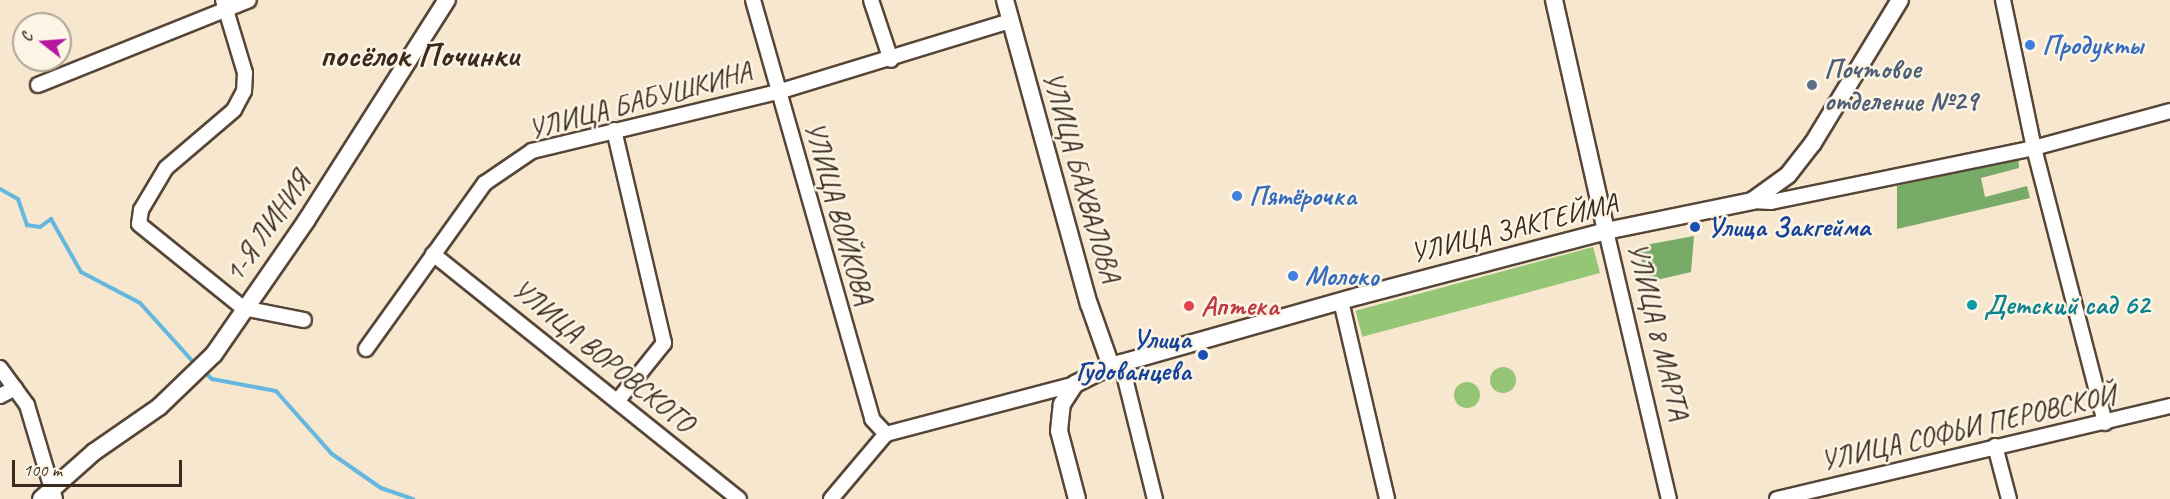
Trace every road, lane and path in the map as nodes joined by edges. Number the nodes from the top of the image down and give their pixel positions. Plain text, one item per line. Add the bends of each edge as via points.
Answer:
1 (249, 0) edge
2 (447, 0) edge
3 (753, 0) edge
4 (871, 0) edge
5 (1005, 0) edge
6 (1554, 0) edge
7 (1900, 0) edge
8 (2003, 0) edge
9 (225, 4) edge
10 (1010, 21) junction
11 (891, 60) junction
12 (38, 85) dead end
13 (778, 92) junction
14 (2170, 111) edge
15 (615, 130) junction
16 (2034, 148) junction
17 (1752, 201) junction
18 (1606, 231) junction
19 (433, 254) junction
20 (1341, 301) junction
21 (243, 308) junction
22 (304, 320) dead end
23 (366, 349) dead end
24 (1116, 364) junction
25 (0, 368) edge
26 (1075, 384) junction
27 (15, 388) junction
28 (0, 396) edge
29 (619, 399) junction
30 (2170, 406) edge
31 (2105, 423) junction
32 (886, 435) junction
33 (1995, 446) junction
34 (56, 493) edge
35 (41, 499) edge
36 (739, 499) edge
37 (831, 499) edge
38 (1077, 499) edge
39 (1155, 499) edge
40 (1387, 499) edge
41 (1669, 499) edge
42 (1777, 499) edge
43 (2009, 499) edge

1 - 9 street
2 - 21 street, 1-Я ЛИНИЯ via 306,222
3 - 13 street, УЛИЦА ВОЙКОВА
4 - 11 street
5 - 10 street, УЛИЦА БАХВАЛОВА
6 - 18 street, УЛИЦА 8 МАРТА
7 - 17 street, УЛИЦА ЗАКГЕЙМА via 1813,143 1788,175
8 - 16 street
9 - 12 street
9 - 21 street via 245,73 244,91 234,110 166,168 141,210 139,224
10 - 11 street, УЛИЦА БАБУШКИНА
10 - 24 street, УЛИЦА БАХВАЛОВА via 1089,304
11 - 13 street, УЛИЦА БАБУШКИНА
13 - 15 street, УЛИЦА БАБУШКИНА
13 - 32 street, УЛИЦА ВОЙКОВА via 872,419
14 - 16 street, УЛИЦА ЗАКГЕЙМА
15 - 19 street, УЛИЦА БАБУШКИНА via 532,152 484,183
15 - 29 street via 664,343
16 - 17 street, УЛИЦА ЗАКГЕЙМА via 1771,202
16 - 31 street
17 - 18 street, УЛИЦА ЗАКГЕЙМА
18 - 20 street, УЛИЦА ЗАКГЕЙМА
18 - 41 street, УЛИЦА 8 МАРТА
19 - 23 street, УЛИЦА БАБУШКИНА
19 - 29 street, УЛИЦА ВОРОВСКОГО
20 - 24 street, УЛИЦА ЗАКГЕЙМА
20 - 40 street
21 - 22 street
21 - 34 street, 1-Я ЛИНИЯ via 199,369 159,407 94,452
24 - 26 street, УЛИЦА ЗАКГЕЙМА
24 - 39 street
25 - 27 street
26 - 32 street
26 - 38 street via 1062,404 1059,431
27 - 28 street
27 - 34 street via 27,405
29 - 36 street, УЛИЦА ВОРОВСКОГО
30 - 31 street, УЛИЦА СОФЬИ ПЕРОВСКОЙ
31 - 33 street, УЛИЦА СОФЬИ ПЕРОВСКОЙ
32 - 37 street
33 - 42 street, УЛИЦА СОФЬИ ПЕРОВСКОЙ
33 - 43 street
34 - 35 street, 1-Я ЛИНИЯ

